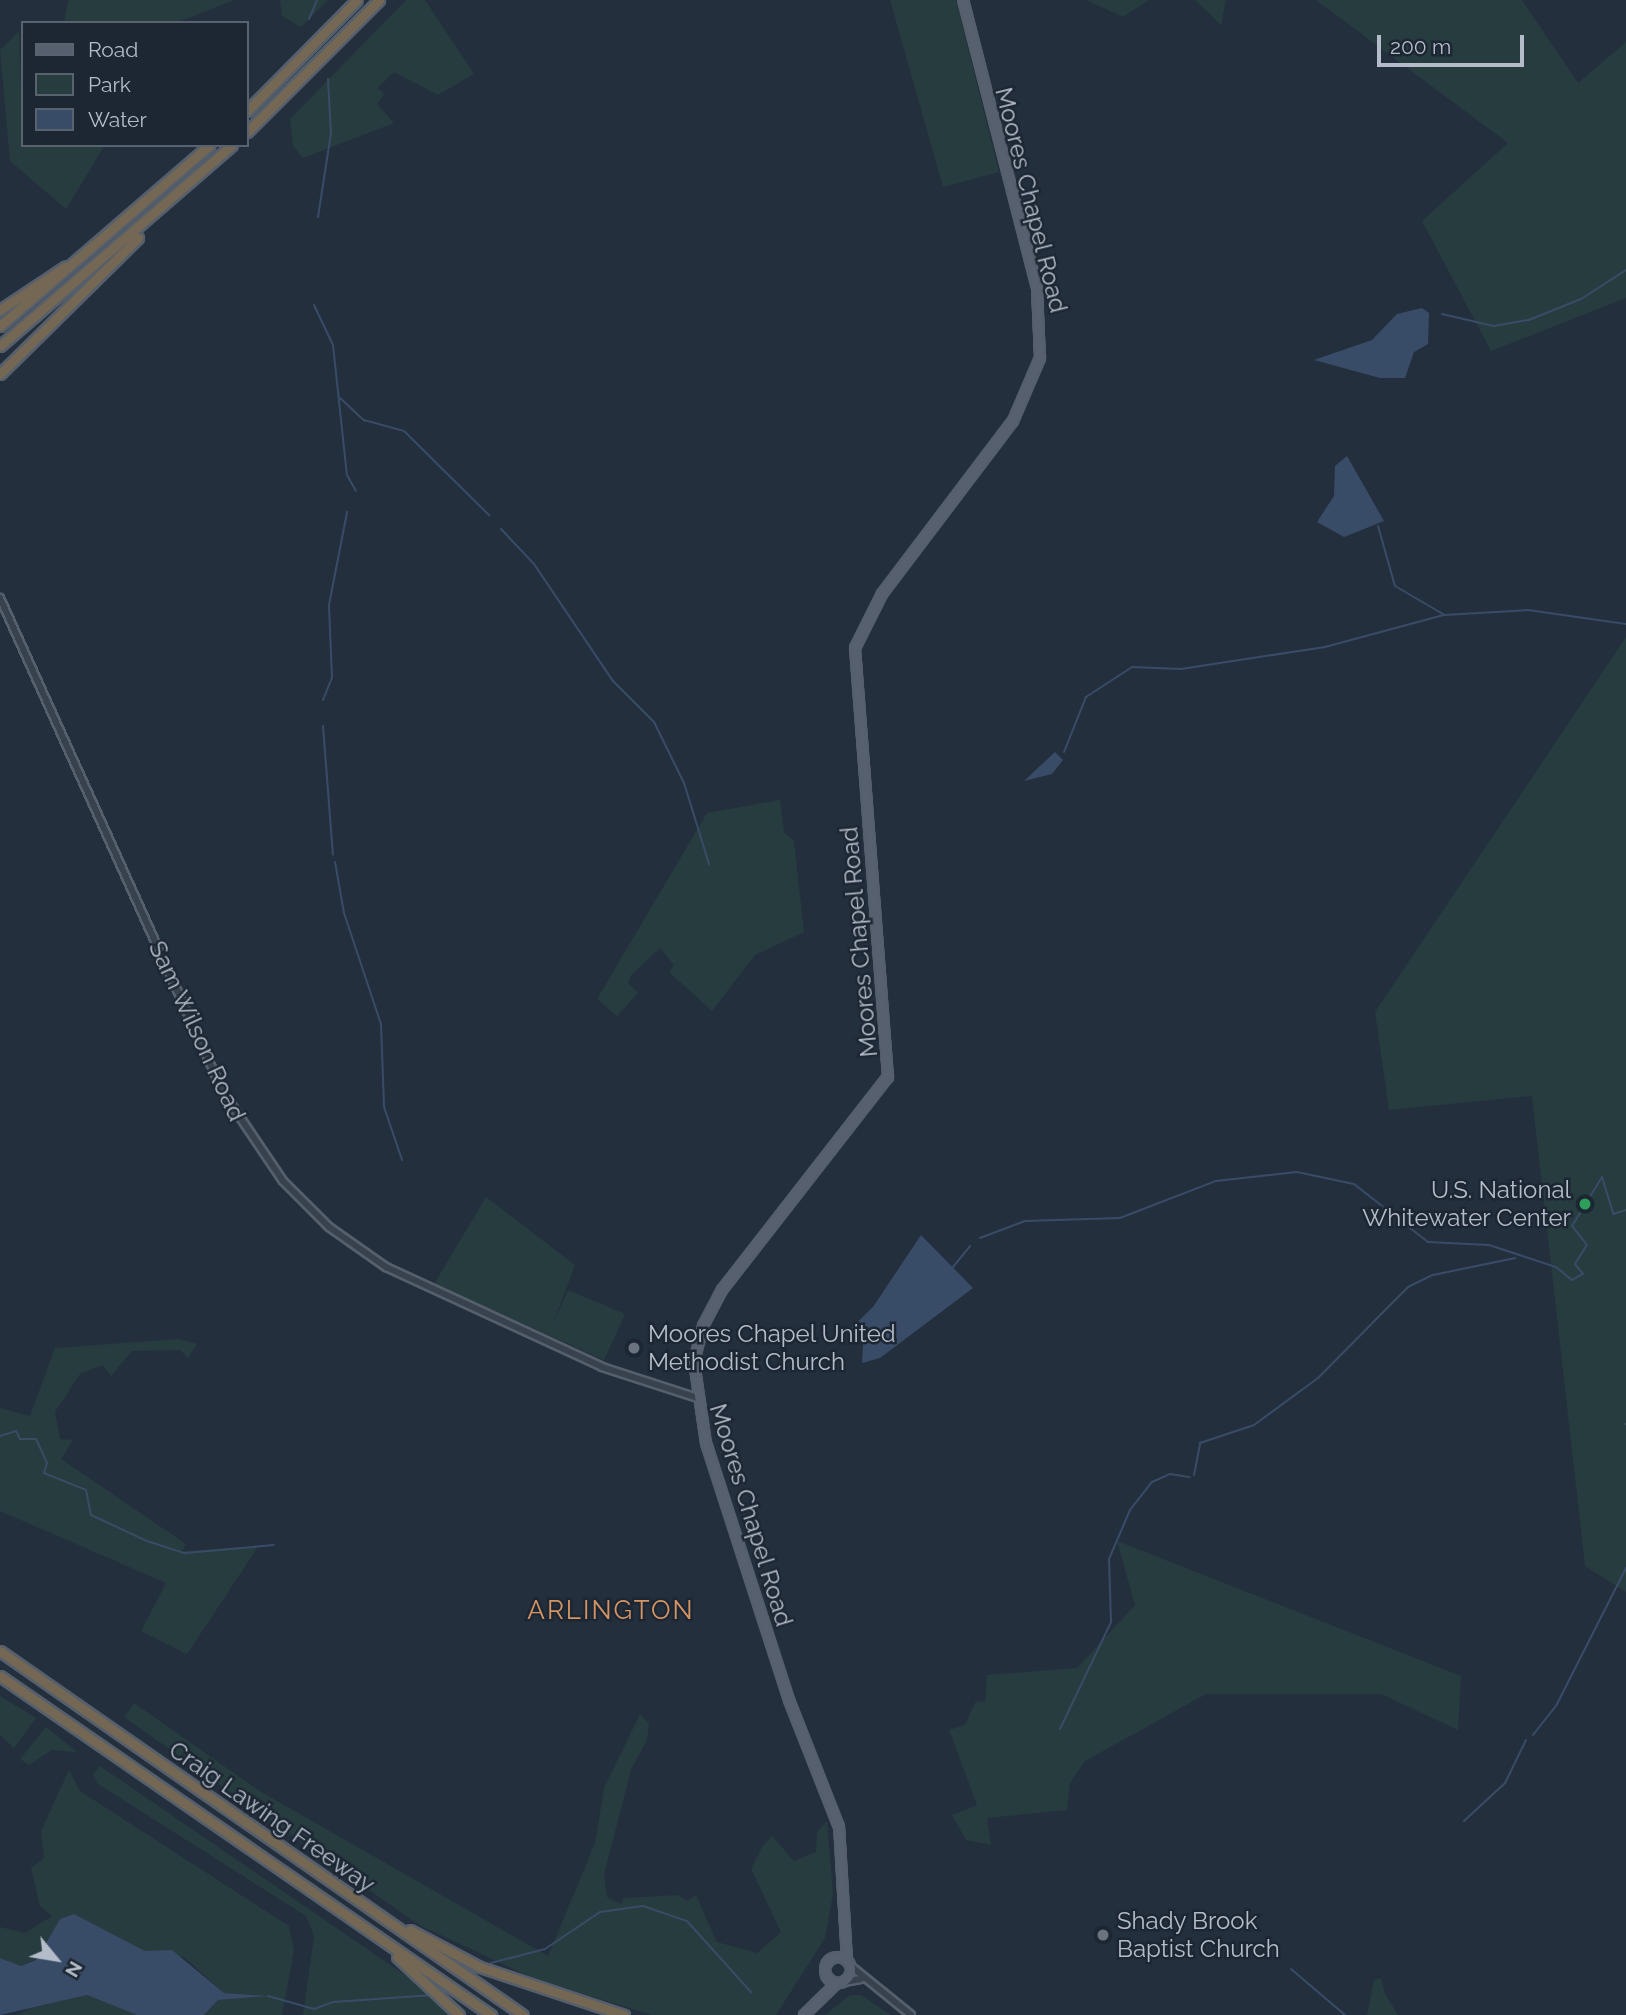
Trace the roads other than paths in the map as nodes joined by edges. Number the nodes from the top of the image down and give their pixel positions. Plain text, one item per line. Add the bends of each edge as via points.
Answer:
1 (357, 0) edge
2 (379, 0) edge
3 (963, 0) edge
4 (248, 110) edge
5 (248, 131) edge
6 (208, 147) edge
7 (230, 147) edge
8 (173, 200) junction
9 (97, 246) junction
10 (0, 310) edge
11 (0, 326) edge
12 (0, 346) edge
13 (0, 374) edge
14 (0, 598) edge
15 (695, 1397) junction
16 (0, 1651) edge
17 (0, 1676) edge
18 (363, 1903) junction
19 (358, 1924) junction
20 (842, 1943) junction
21 (831, 1958) junction
22 (849, 1963) junction
23 (825, 1974) junction
24 (863, 1979) junction
25 (842, 1983) junction
26 (820, 1994) junction
27 (459, 2015) edge
28 (491, 2015) edge
29 (523, 2015) edge
30 (624, 2015) edge
31 (804, 2015) edge
32 (911, 2015) edge

1 - 4 highway
2 - 5 highway
3 - 15 main road, Moores Chapel Road via 1037,288 1040,358 1013,421 882,594 856,641 854,693 890,1071 712,1307 695,1355
6 - 9 highway
7 - 8 highway
8 - 12 highway
8 - 13 highway
9 - 10 highway
9 - 11 highway
14 - 15 street, Sam Wilson Road via 223,1092 283,1181 329,1227 386,1268 602,1367
15 - 20 main road, Moores Chapel Road via 789,1700 839,1828
16 - 18 highway, Craig Lawing Freeway
17 - 19 highway, Craig Lawing Freeway
18 - 29 highway, Craig Lawing Freeway
18 - 30 highway via 466,1961
19 - 27 highway
19 - 28 highway, Craig Lawing Freeway
20 - 21 main road
20 - 22 main road, Moores Chapel Road
21 - 22 main road
21 - 23 main road
22 - 24 street
22 - 25 main road
23 - 25 main road
23 - 26 main road
24 - 25 street
24 - 32 street
25 - 26 main road
26 - 31 main road

